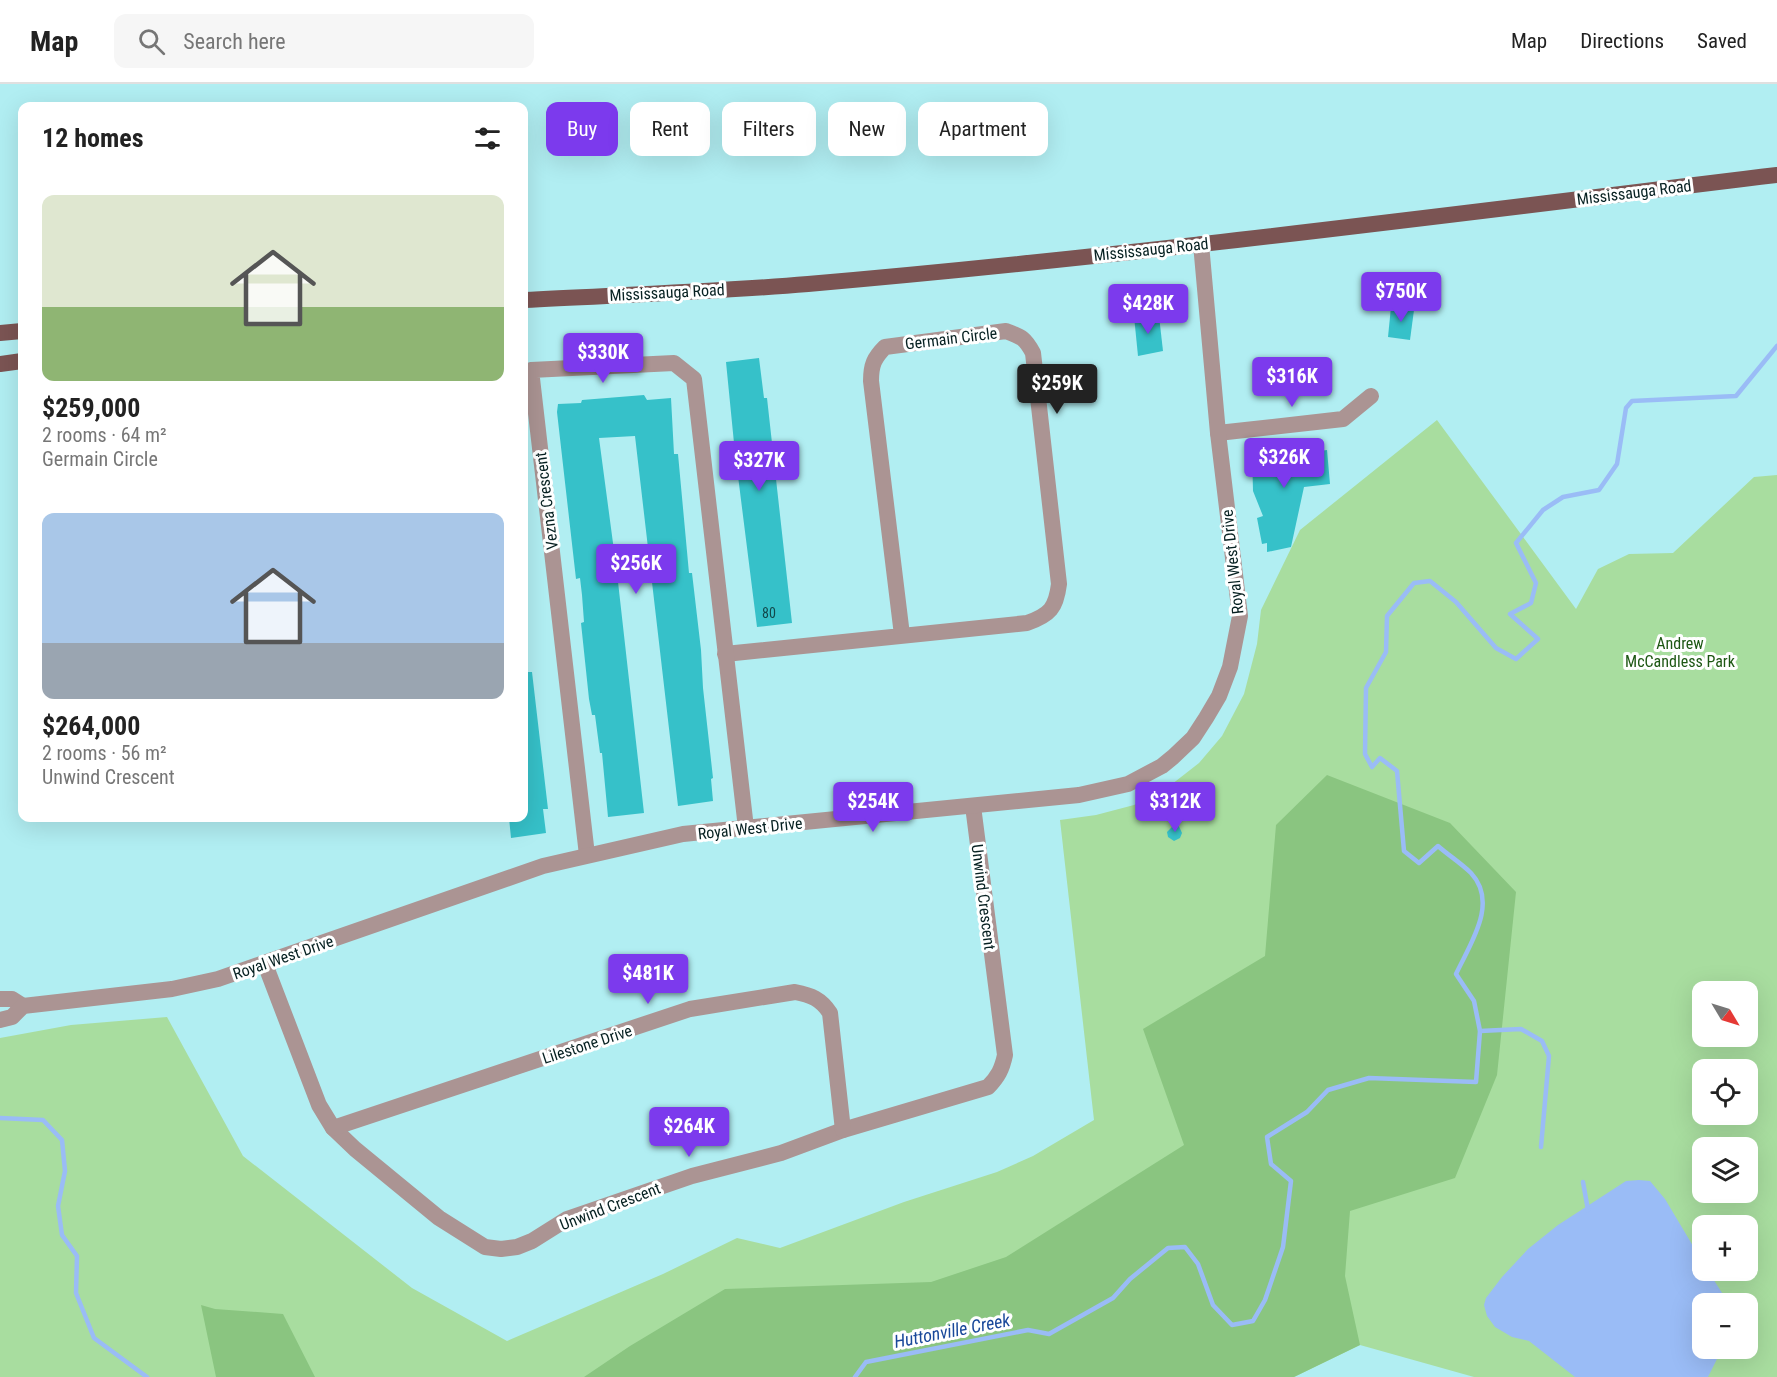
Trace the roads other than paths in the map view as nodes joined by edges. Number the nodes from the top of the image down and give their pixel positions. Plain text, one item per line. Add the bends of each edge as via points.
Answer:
1 (1777, 175) edge
2 (1201, 244) junction
3 (528, 300) edge
4 (18, 331) edge
5 (0, 333) edge
6 (18, 362) edge
7 (0, 364) edge
8 (528, 370) edge
9 (528, 378) edge
10 (1371, 396) dead end
11 (1218, 433) junction
12 (902, 635) junction
13 (725, 654) junction
14 (973, 806) junction
15 (746, 828) junction
16 (587, 855) junction
17 (265, 964) junction
18 (0, 999) edge
19 (23, 1006) junction
20 (0, 1020) edge
21 (333, 1128) junction
22 (843, 1130) junction

1 - 2 main road, Mississauga Road
2 - 3 main road, Mississauga Road via 805,284
2 - 11 street, Royal West Drive
4 - 5 main road
6 - 7 main road
8 - 13 street, Vezna Crescent via 674,363 694,379
9 - 16 street, Vezna Crescent
10 - 11 street via 1342,418
11 - 14 street, Royal West Drive via 1240,616 1230,667 1219,696 1193,738 1161,766 1128,784 1079,795
12 - 12 street, Germain Circle via 1027,623 1052,610 1057,599 1059,584 1033,353 1026,340 1006,331 885,347 871,368
12 - 13 street, Germain Circle
13 - 15 street, Vezna Crescent
14 - 15 street, Royal West Drive
14 - 22 street, Unwind Crescent via 1005,1055 1002,1067 988,1087
15 - 16 street, Royal West Drive via 683,834
16 - 17 street, Royal West Drive via 543,866
17 - 19 street, Royal West Drive via 172,989
17 - 21 street, Unwind Crescent via 319,1105
18 - 19 street, Royal West Drive via 12,999
19 - 20 street, Royal West Drive via 12,1017
21 - 22 street, Unwind Crescent via 439,1218 485,1247 501,1249 532,1241 567,1219 637,1194 720,1167 782,1153
21 - 22 street, Lilestone Drive via 690,1009 795,992 818,999 830,1013

